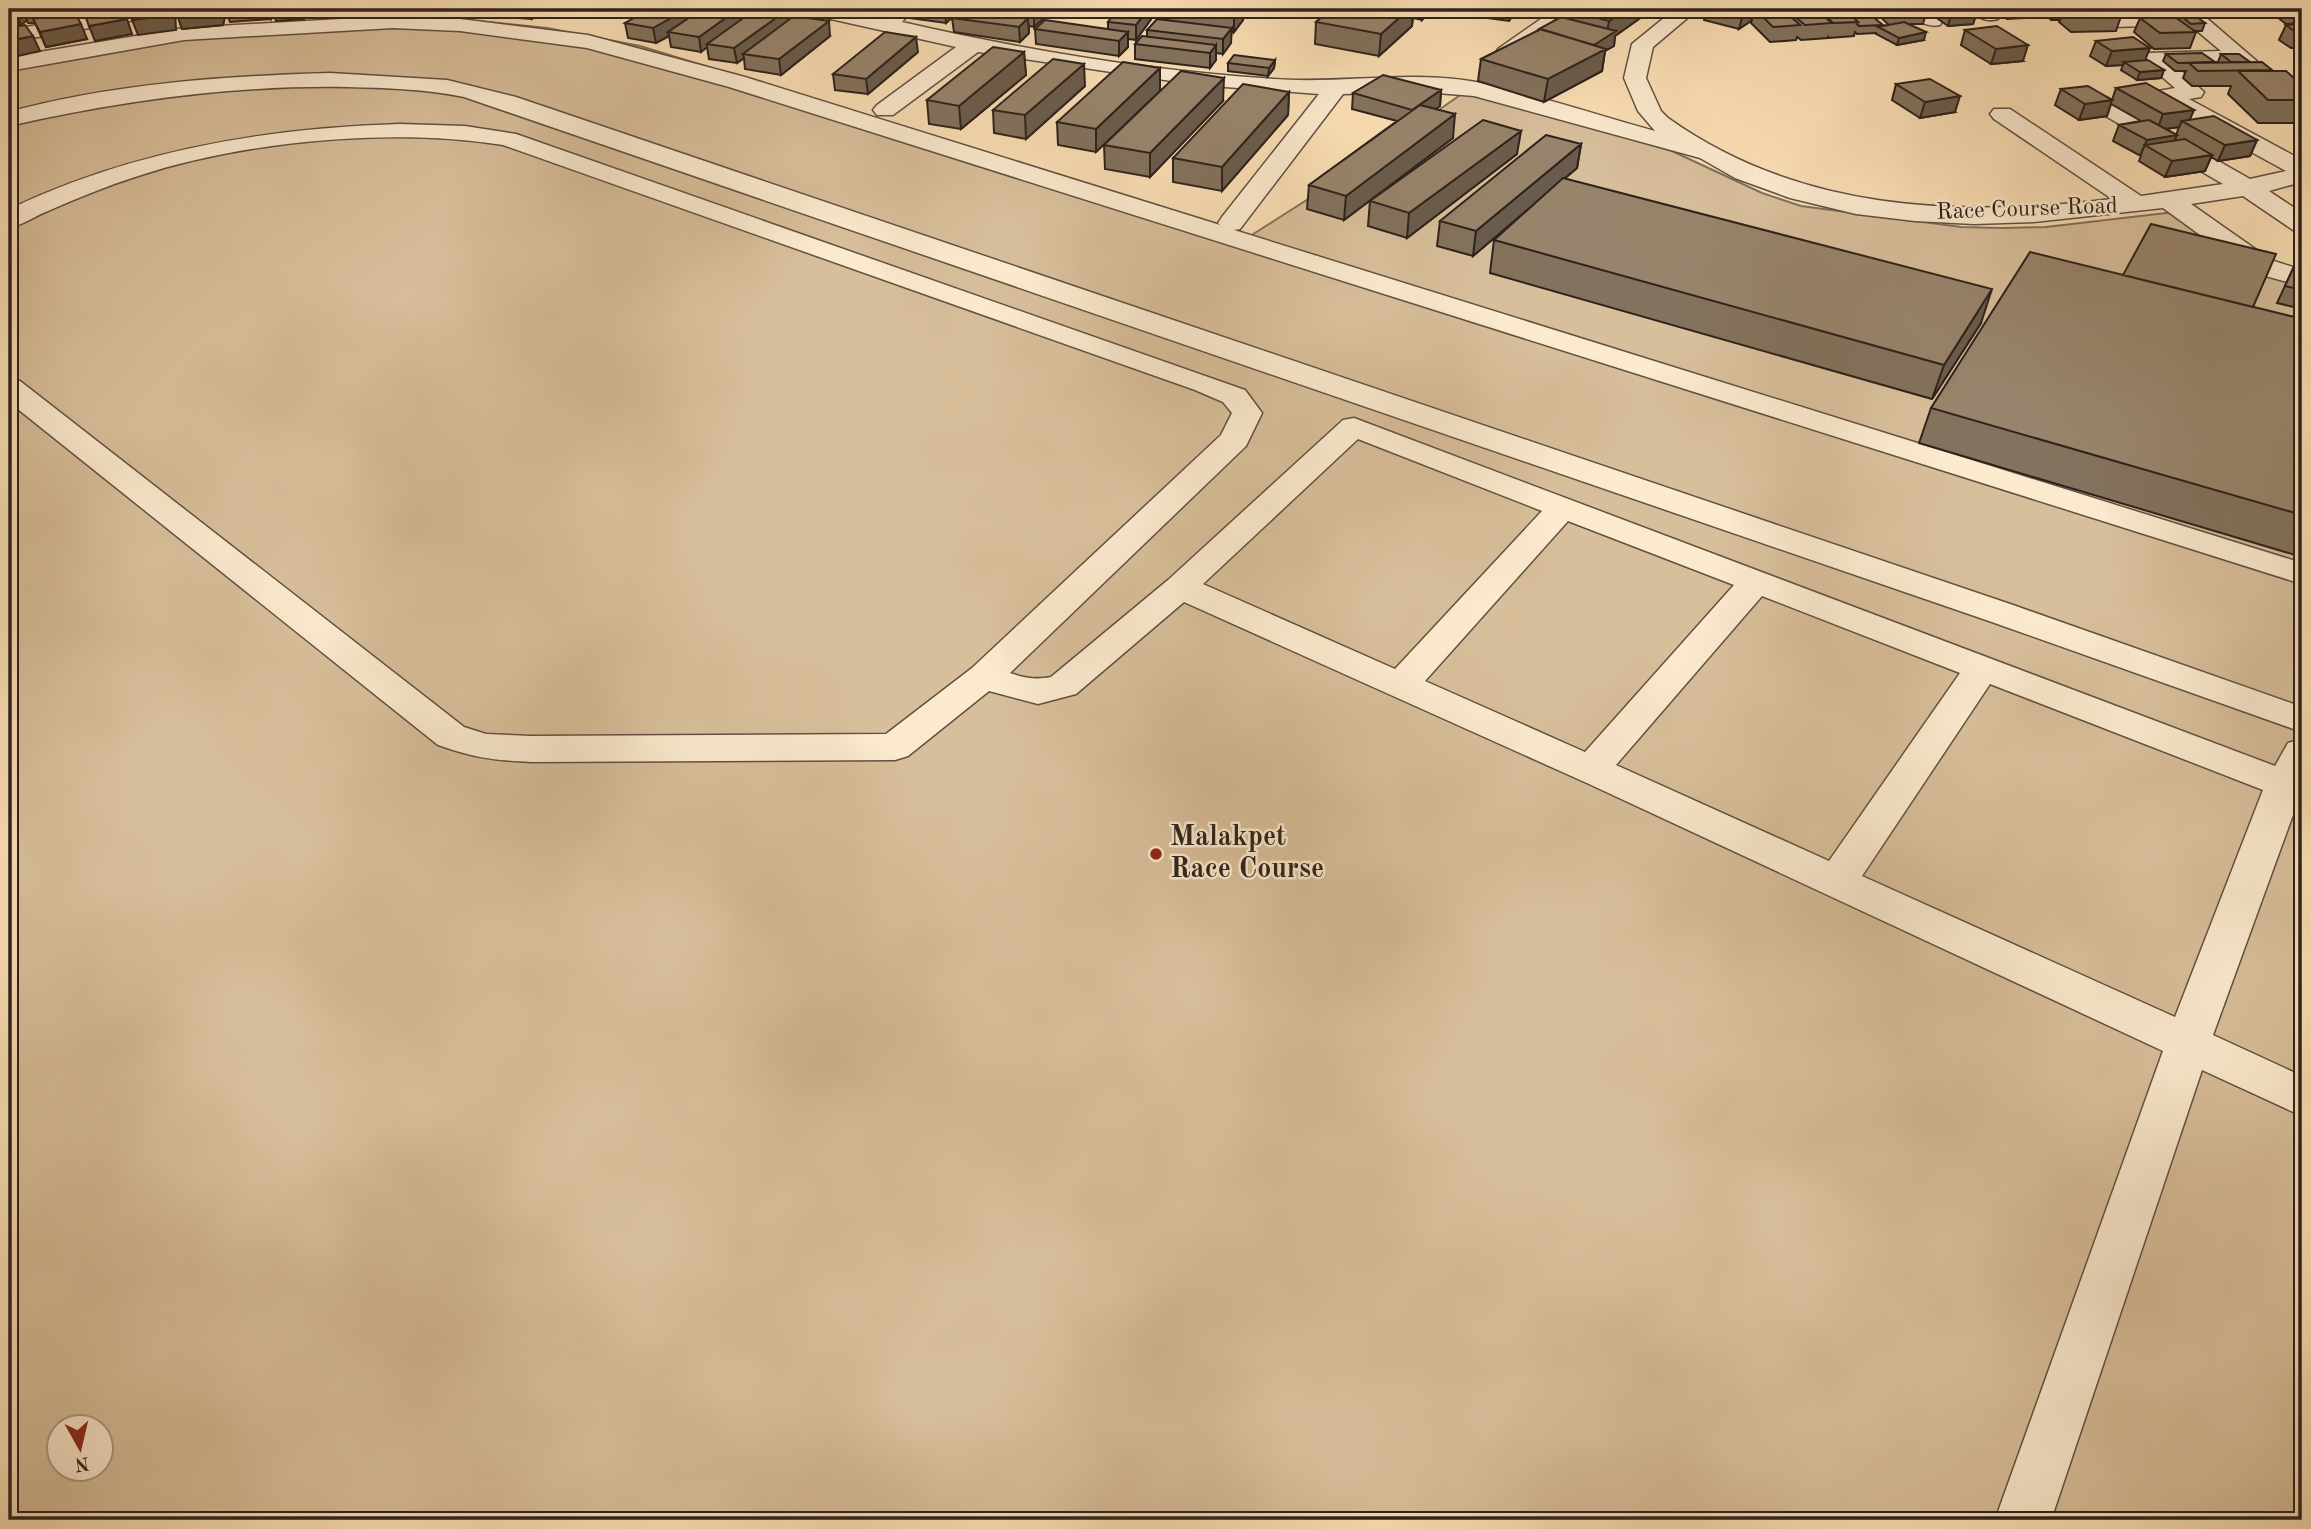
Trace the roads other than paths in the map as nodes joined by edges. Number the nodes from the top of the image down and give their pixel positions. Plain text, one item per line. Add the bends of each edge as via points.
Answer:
1 (164, 9) edge
2 (811, 9) edge
3 (904, 9) edge
4 (1569, 9) edge
5 (1688, 9) edge
6 (107, 13) edge
7 (2189, 14) edge
8 (2104, 15) edge
9 (887, 25) junction
10 (13, 33) edge
11 (974, 45) junction
12 (1506, 54) edge
13 (2154, 58) junction
14 (2242, 58) junction
15 (9, 64) edge
16 (2268, 81) edge
17 (1336, 88) junction
18 (2098, 102) edge
19 (885, 110) dead end
20 (2002, 114) dead end
21 (9, 119) edge
22 (1704, 152) junction
23 (2302, 172) edge
24 (2249, 189) junction
25 (2168, 200) junction
26 (2136, 204) junction
27 (9, 220) edge
28 (1231, 223) dead end
29 (2302, 225) edge
30 (2302, 278) edge
31 (9, 387) edge
32 (1563, 507) junction
33 (2302, 574) edge
34 (1756, 581) junction
35 (1180, 587) junction
36 (1982, 668) junction
37 (985, 676) junction
38 (1401, 685) junction
39 (2302, 720) edge
40 (2294, 768) edge
41 (1590, 769) junction
42 (1837, 882) junction
43 (2188, 1043) junction
44 (2302, 1097) edge
45 (2023, 1520) edge

1 - 6 street
2 - 9 street
3 - 9 street
4 - 12 street
5 - 22 street, Race Course Road via 1643,44 1634,78 1655,119
6 - 10 street
7 - 8 street
7 - 14 street
8 - 13 street
9 - 11 street
11 - 17 street via 1118,68 1262,85
11 - 19 street
13 - 14 street
13 - 23 street via 2193,92 2166,96
14 - 16 street
15 - 33 street via 184,34 393,22 460,25 588,41 737,82
17 - 22 street via 1451,85 1475,89
17 - 28 street
18 - 24 street
20 - 26 street
21 - 39 street via 96,101 284,82 397,82 485,96 1458,426
22 - 26 street, Race Course Road via 1758,180 1847,204 1947,216 2074,212
23 - 24 street, Race Course Road
24 - 25 street, Race Course Road
24 - 29 street
25 - 26 street, Race Course Road
25 - 30 street via 2261,266
27 - 37 street via 96,181 205,149 366,132 482,134 534,148 1234,396 1247,413 1235,439
31 - 37 street via 452,736 483,747 895,747
32 - 34 street
32 - 35 street via 1354,427
32 - 38 street
34 - 36 street
34 - 41 street
35 - 37 street via 1063,686 1038,692
35 - 38 street
36 - 40 street
36 - 42 street
38 - 41 street
40 - 43 street
41 - 42 street
42 - 43 street
43 - 44 street
43 - 45 street

